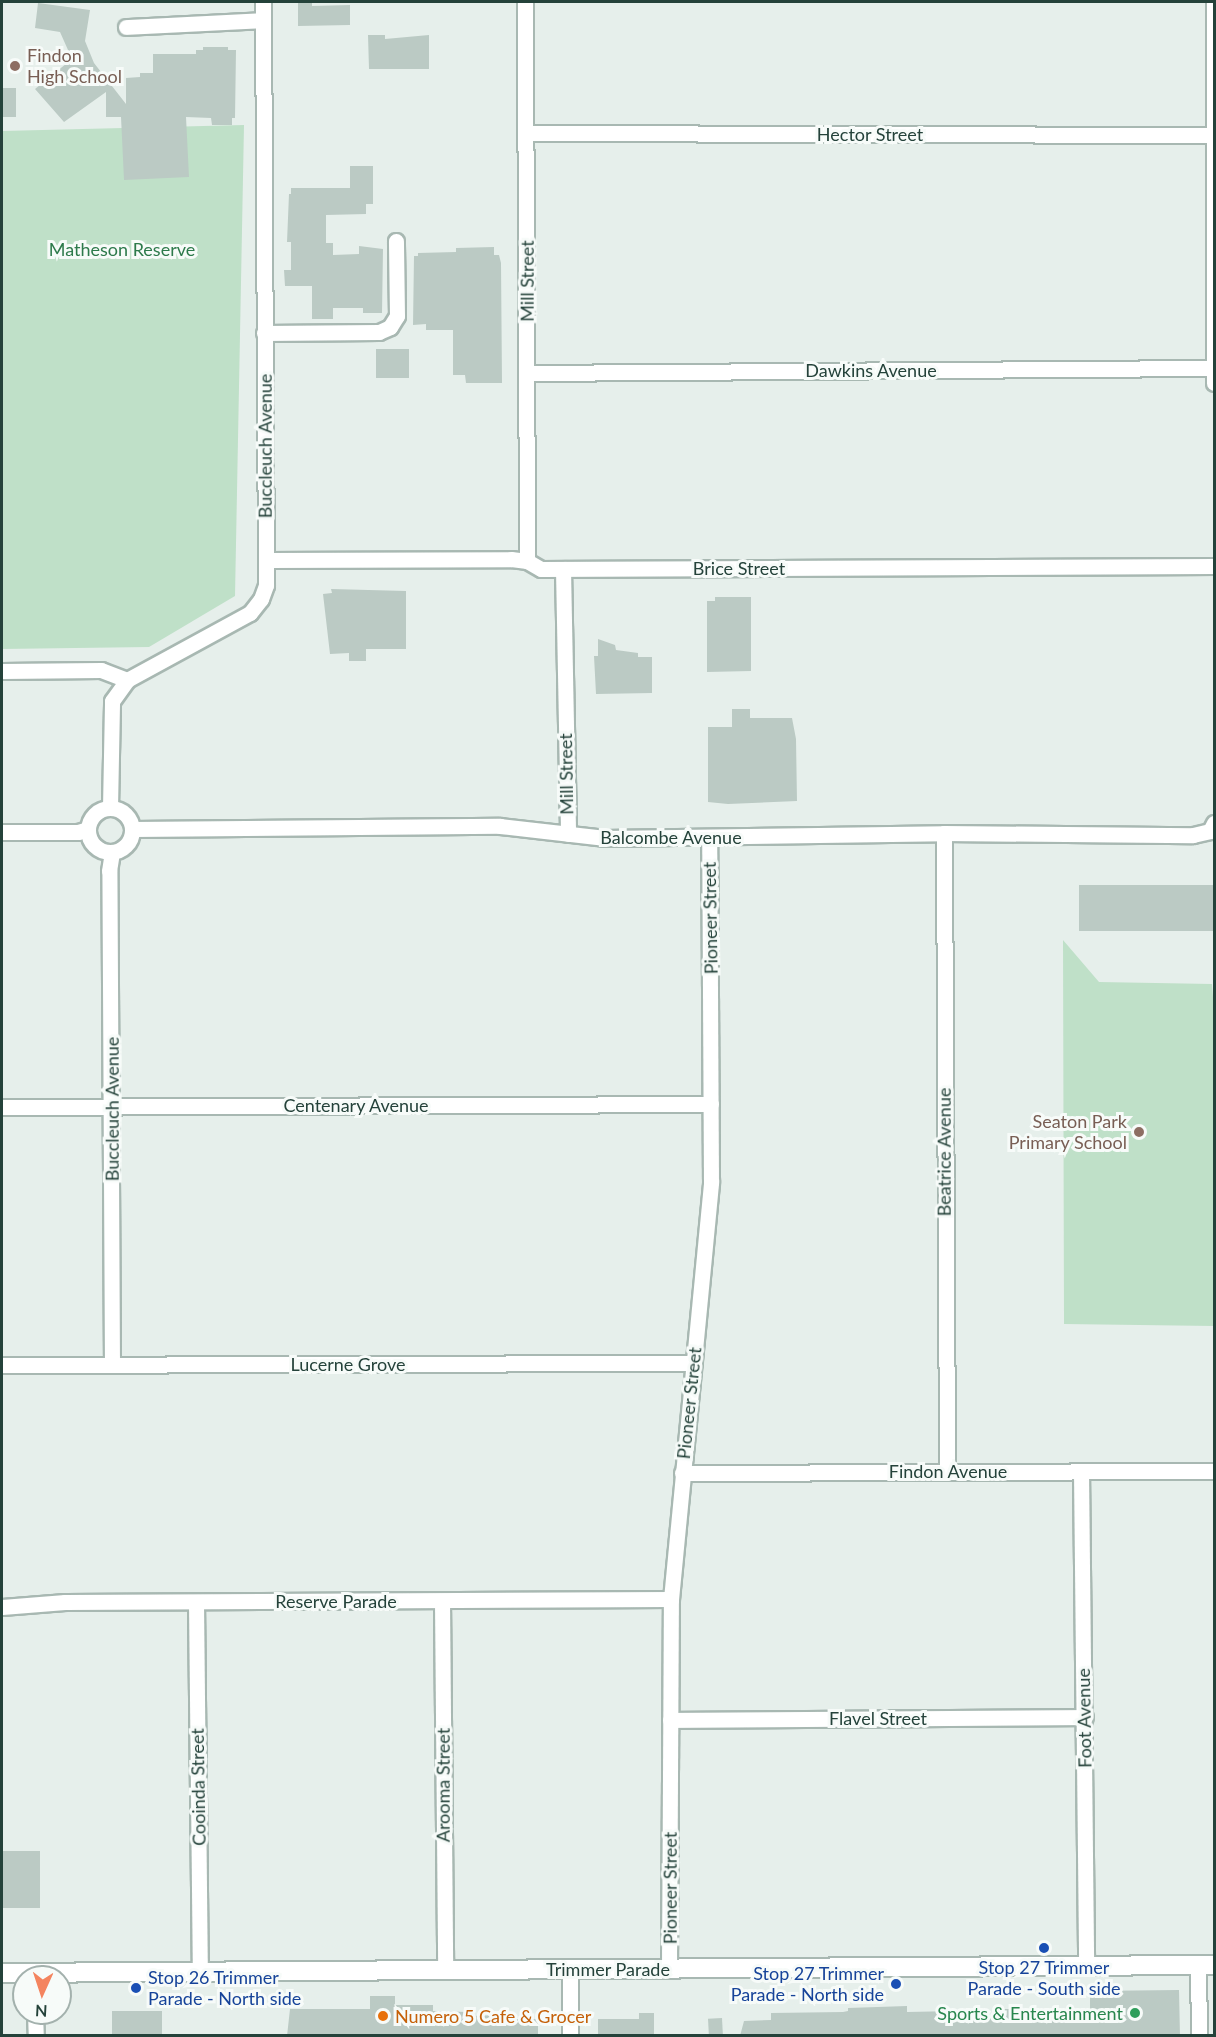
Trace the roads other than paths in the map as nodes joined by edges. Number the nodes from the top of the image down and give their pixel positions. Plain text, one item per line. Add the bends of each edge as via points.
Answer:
1 (263, 2) edge
2 (525, 2) edge
3 (1214, 2) edge
4 (263, 20) junction
5 (126, 27) dead end
6 (1214, 50) edge
7 (526, 134) junction
8 (1213, 135) edge
9 (396, 241) dead end
10 (1214, 288) edge
11 (264, 333) junction
12 (1214, 368) edge
13 (527, 373) junction
14 (1215, 383) edge
15 (267, 560) junction
16 (527, 561) junction
17 (1215, 566) edge
18 (563, 569) junction
19 (2, 671) edge
20 (127, 680) junction
21 (110, 808) junction
22 (1212, 827) edge
23 (88, 829) junction
24 (133, 829) junction
25 (2, 832) edge
26 (944, 833) junction
27 (567, 834) junction
28 (709, 837) junction
29 (112, 853) junction
30 (711, 1104) junction
31 (2, 1107) edge
32 (112, 1107) junction
33 (694, 1363) junction
34 (2, 1365) edge
35 (112, 1365) junction
36 (947, 1471) junction
37 (1081, 1471) junction
38 (1215, 1471) edge
39 (682, 1473) junction
40 (671, 1599) junction
41 (442, 1601) junction
42 (196, 1602) junction
43 (2, 1607) edge
44 (1084, 1717) junction
45 (670, 1720) junction
46 (1206, 1965) edge
47 (1086, 1966) junction
48 (669, 1968) junction
49 (570, 1969) junction
50 (445, 1970) junction
51 (200, 1971) junction
52 (72, 1974) edge
53 (570, 2036) edge
54 (1199, 2036) edge

1 - 4 street, Buccleuch Avenue
2 - 7 street, Mill Street
3 - 6 street
4 - 5 street
4 - 11 street, Buccleuch Avenue
6 - 8 street
7 - 8 street, Hector Street
7 - 13 street, Mill Street
8 - 10 street
9 - 11 street via 397,316 390,327 379,332
10 - 12 street
11 - 15 street, Buccleuch Avenue
12 - 13 street, Dawkins Avenue
12 - 14 street
13 - 16 street, Mill Street
15 - 16 street, Brice Street
15 - 20 street, Buccleuch Avenue via 266,585 249,613
16 - 18 street, Brice Street via 541,569
17 - 18 street, Brice Street
18 - 27 street, Mill Street
19 - 20 street via 101,670
20 - 21 street via 112,701
21 - 23 street via 97,812
21 - 24 street via 128,816
22 - 26 street, Balcombe Avenue via 1193,835
23 - 25 street
23 - 29 street via 98,849
24 - 27 street, Balcombe Avenue via 500,826
24 - 29 street via 130,842
26 - 28 street, Balcombe Avenue
26 - 36 street, Beatrice Avenue
27 - 28 street, Balcombe Avenue via 605,838
28 - 30 street, Pioneer Street
29 - 32 street, Buccleuch Avenue
30 - 32 street, Centenary Avenue
30 - 33 street, Pioneer Street via 711,1182
31 - 32 street, Centenary Avenue
32 - 35 street, Buccleuch Avenue
33 - 35 street, Lucerne Grove
33 - 39 street, Pioneer Street
34 - 35 street, Lucerne Grove
36 - 37 street, Findon Avenue
36 - 39 street, Findon Avenue
37 - 38 street, Findon Avenue
37 - 44 street, Foot Avenue
39 - 40 street, Pioneer Street
40 - 41 street, Reserve Parade
40 - 45 street, Pioneer Street
41 - 42 street, Reserve Parade
41 - 50 street, Arooma Street
42 - 43 street, Reserve Parade via 65,1602
42 - 51 street, Cooinda Street
44 - 45 street, Flavel Street
44 - 47 street, Foot Avenue
45 - 48 street, Pioneer Street
46 - 47 main road, Trimmer Parade
46 - 54 street
47 - 48 main road, Trimmer Parade
48 - 49 main road, Trimmer Parade
49 - 50 main road, Trimmer Parade
49 - 53 street
50 - 51 main road, Trimmer Parade
51 - 52 main road, Trimmer Parade

